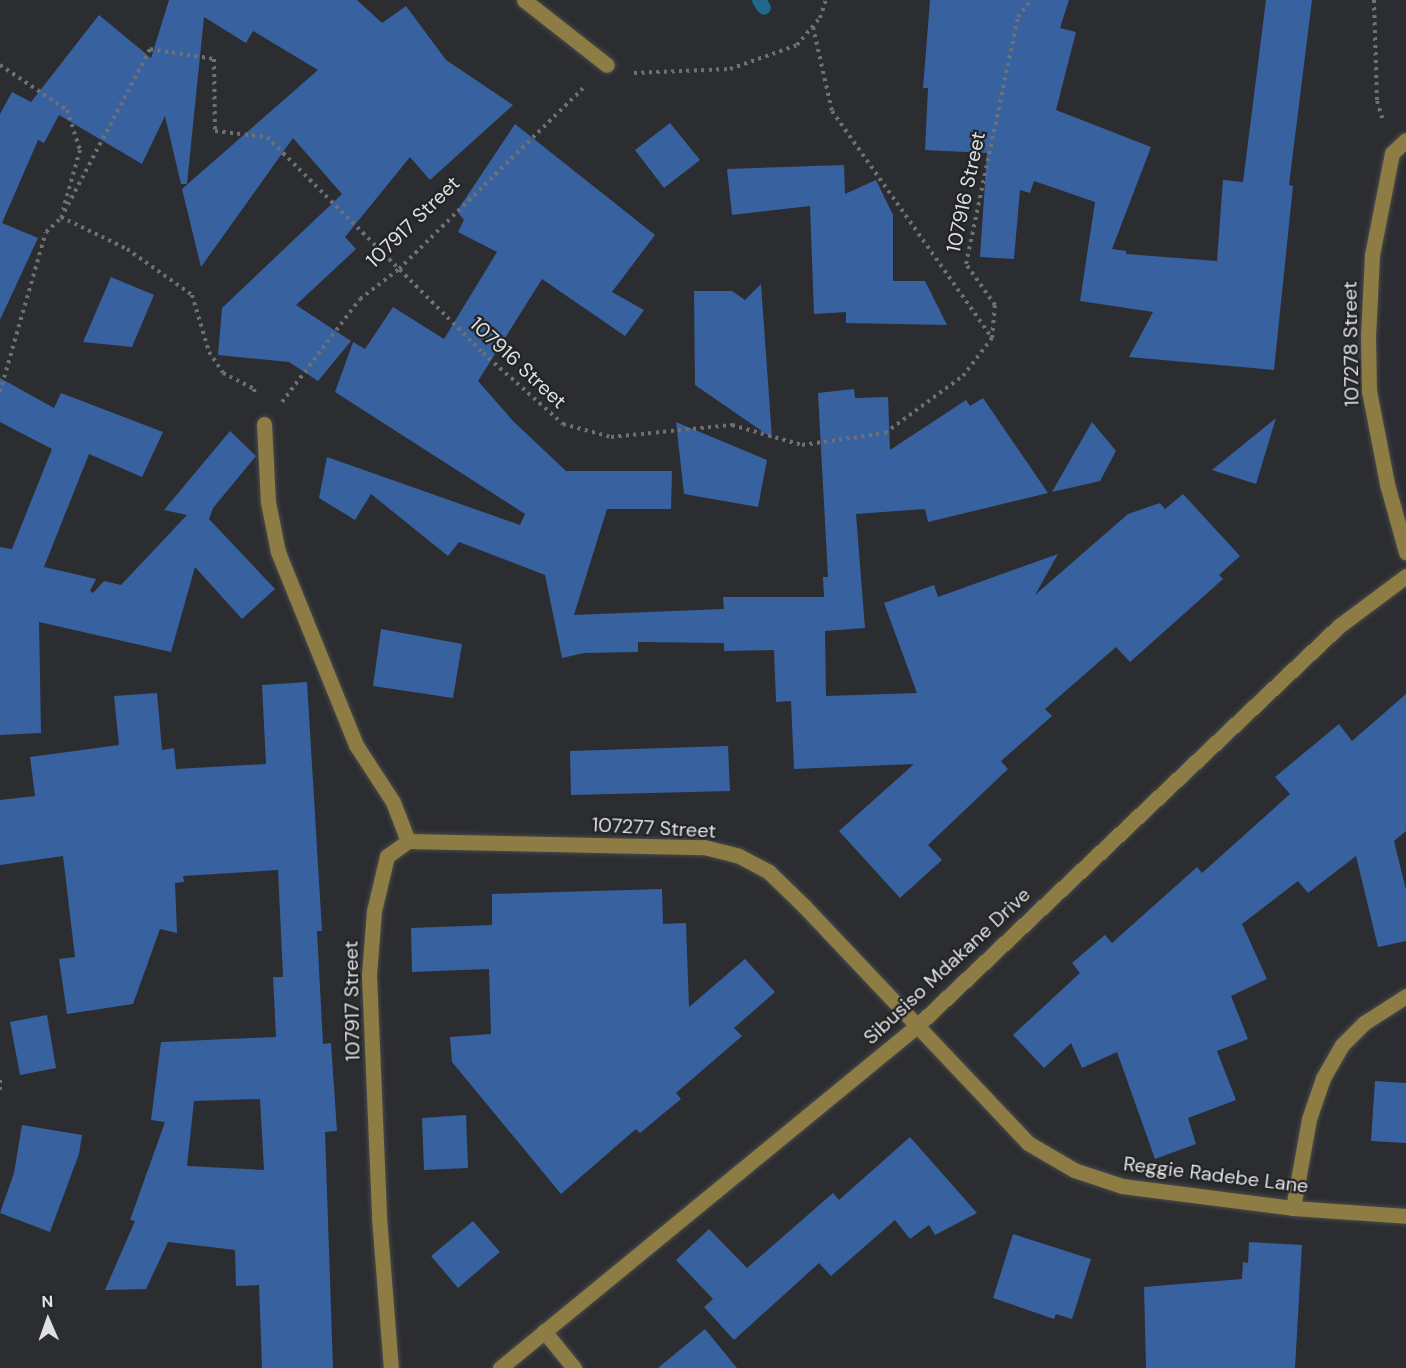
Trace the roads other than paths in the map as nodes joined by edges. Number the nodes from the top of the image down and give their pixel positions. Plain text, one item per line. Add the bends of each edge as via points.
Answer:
1 (524, 0) edge
2 (607, 65) road end
3 (1406, 140) edge
4 (264, 424) road end
5 (1406, 552) edge
6 (1406, 576) edge
7 (408, 841) junction
8 (1406, 996) edge
9 (906, 1014) joint
10 (917, 1026) junction
11 (1293, 1208) junction
12 (1406, 1216) edge
13 (544, 1331) junction
14 (391, 1368) edge
15 (500, 1368) edge
16 (574, 1368) edge

1 - 2 street
3 - 5 street, 107278 Street via 1392,153 1371,255 1369,391 1387,484
4 - 7 street via 268,502 278,552 356,745 393,802
6 - 10 street, Sibusiso Mdakane Drive via 1339,626
7 - 9 street, 107277 Street via 704,848 739,856 769,872
7 - 14 street, 107917 Street via 387,856 374,911 369,975 382,1271
8 - 11 street via 1364,1023 1342,1045 1323,1078 1309,1119
9 - 10 street, Reggie Radebe Lane
10 - 11 street, Reggie Radebe Lane via 1028,1143 1074,1170 1122,1186
10 - 13 street, Sibusiso Mdakane Drive
11 - 12 street, Reggie Radebe Lane
13 - 15 street, Sibusiso Mdakane Drive
13 - 16 street

